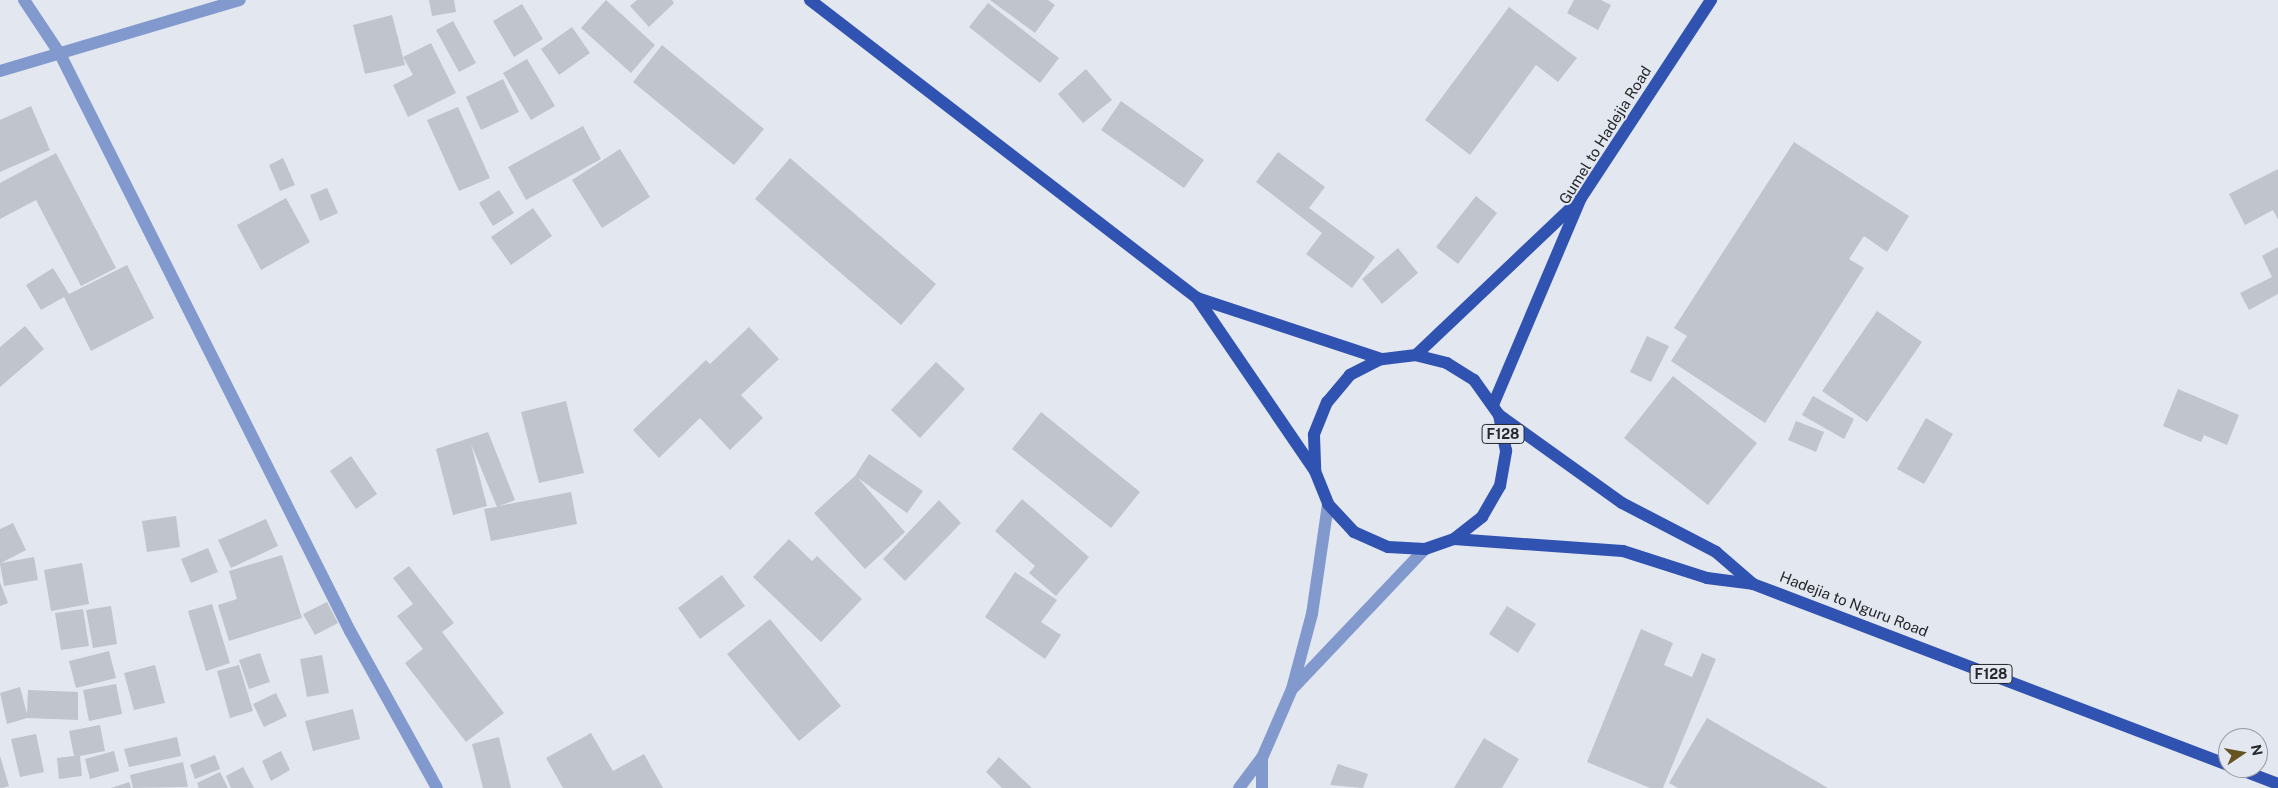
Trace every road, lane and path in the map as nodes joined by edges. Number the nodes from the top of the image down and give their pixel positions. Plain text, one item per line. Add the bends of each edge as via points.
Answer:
1 (24, 0) edge
2 (240, 0) edge
3 (810, 0) edge
4 (1711, 0) edge
5 (60, 54) junction
6 (0, 71) edge
7 (1581, 198) junction
8 (1197, 298) junction
9 (1416, 355) junction
10 (1381, 359) junction
11 (1496, 410) junction
12 (1314, 471) junction
13 (1328, 504) junction
14 (1454, 539) junction
15 (1426, 549) junction
16 (1753, 584) junction
17 (1292, 689) junction
18 (1262, 758) junction
19 (2218, 761) edge
20 (2262, 778) edge
21 (2278, 784) edge
22 (437, 788) edge
23 (1239, 788) edge
24 (1262, 788) edge

1 - 5 street
2 - 5 street
3 - 8 main road
4 - 7 main road, Gumel to Hadejia Road / F128
5 - 6 street
5 - 22 street via 350,631
7 - 9 main road, F128
7 - 11 main road, Gumel to Hadejia Road / F128
8 - 10 main road
8 - 12 main road
9 - 10 main road, F128
9 - 11 main road, F128 via 1447,363 1474,380
10 - 12 main road, F128 via 1350,375 1326,402 1314,435
11 - 14 main road, F128 via 1506,451 1500,486 1482,517
11 - 16 main road, Hadejia to Nguru Road / F128 via 1622,503 1716,552
12 - 13 main road, F128
13 - 15 main road, F128 via 1354,532 1388,547
13 - 17 street via 1312,614
14 - 15 main road, F128
14 - 16 main road, F128 via 1623,551 1707,578
15 - 17 street
16 - 19 main road, Hadejia to Nguru Road / F128
17 - 18 street
18 - 23 street
18 - 24 street
20 - 21 main road

